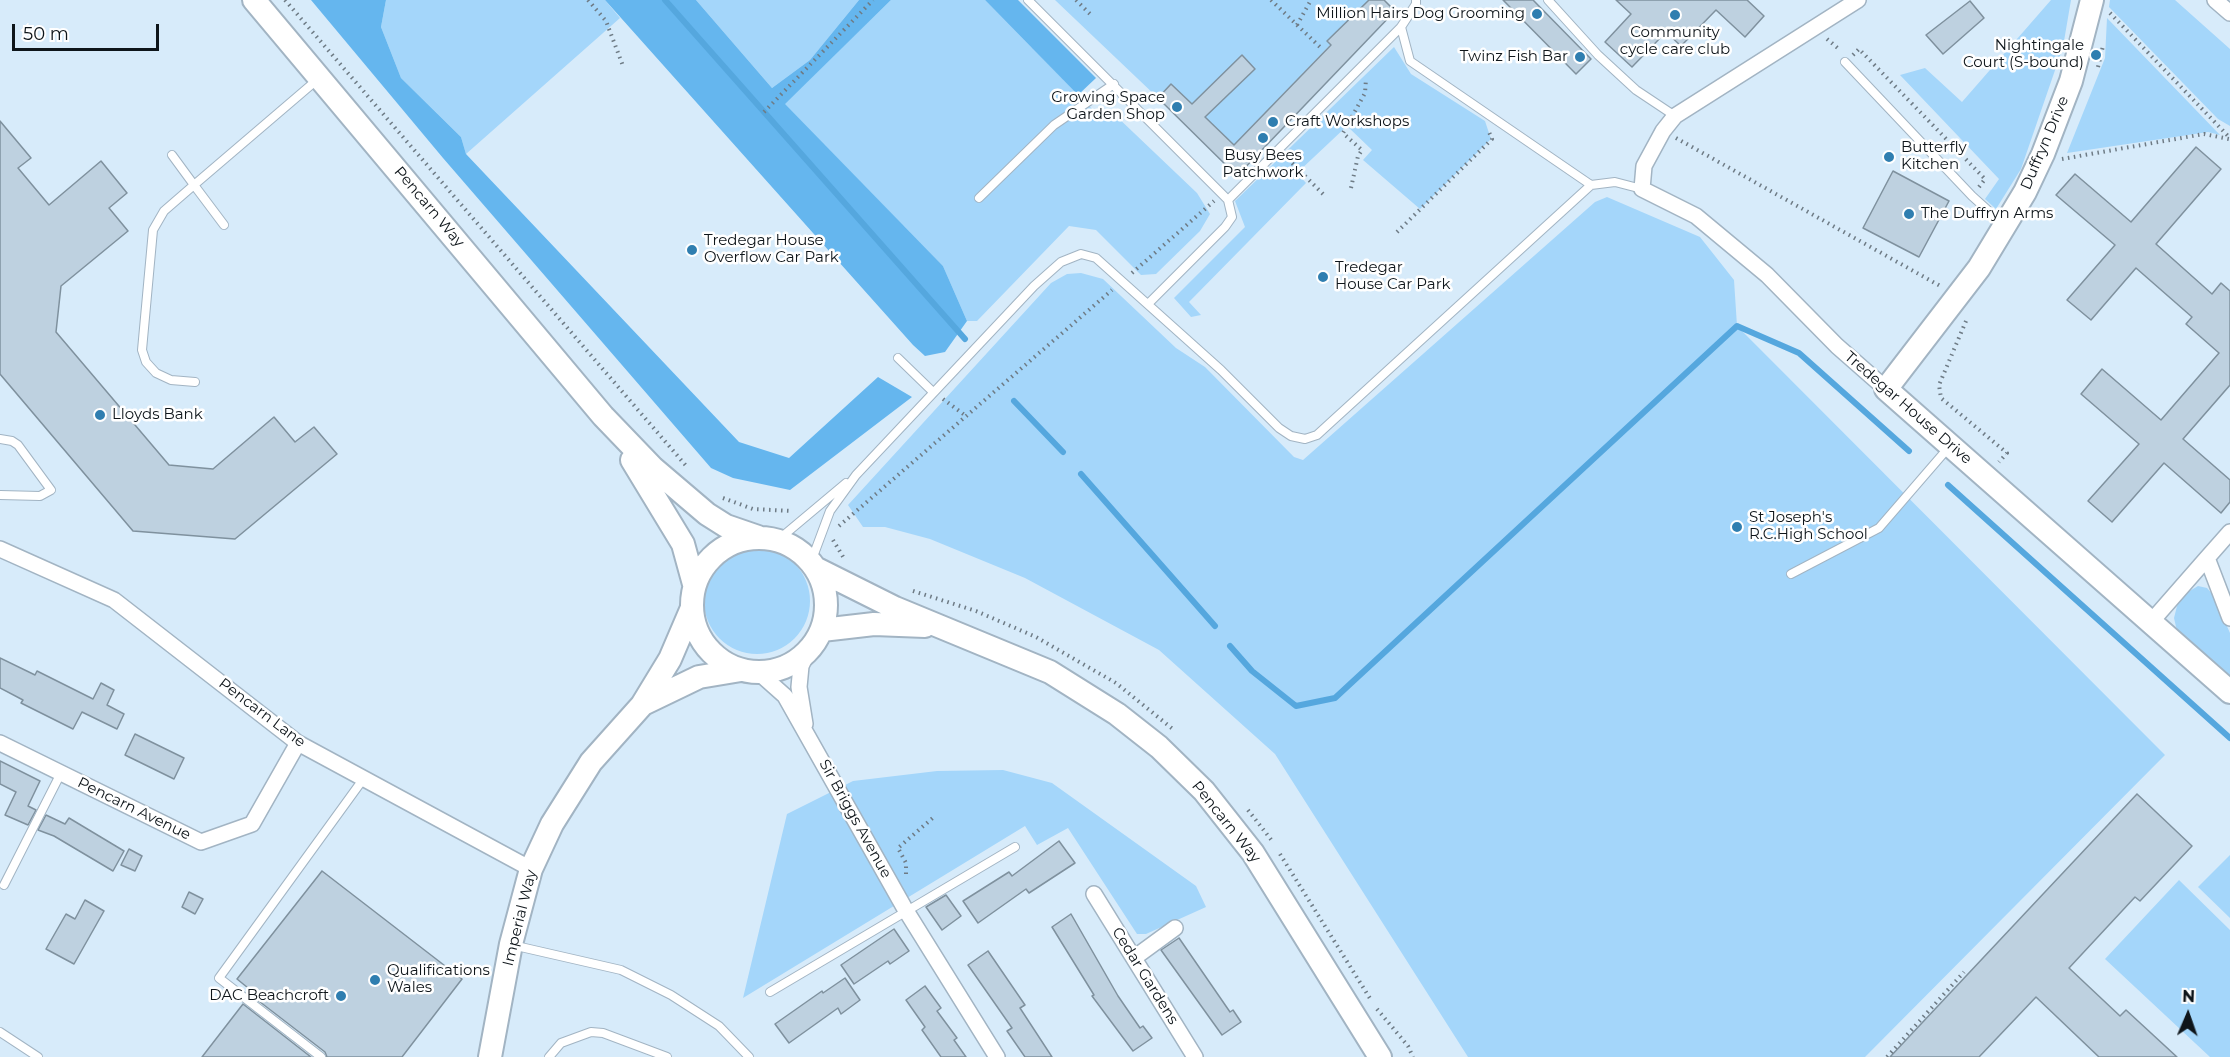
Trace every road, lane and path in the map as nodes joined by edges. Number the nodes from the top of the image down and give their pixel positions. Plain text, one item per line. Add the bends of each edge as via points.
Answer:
1 (254, 0) edge
2 (285, 0) edge
3 (588, 0) edge
4 (873, 0) edge
5 (1028, 0) edge
6 (1076, 0) edge
7 (1271, 0) edge
8 (1311, 0) edge
9 (1416, 0) edge
10 (1548, 0) edge
11 (1858, 0) edge
12 (2215, 0) edge
13 (2098, 4) edge
14 (2230, 13) edge
15 (1090, 14) dead end
16 (2105, 20) dead end
17 (1297, 25) junction
18 (1401, 27) junction
19 (1813, 27) junction
20 (2104, 43) dead end
21 (1320, 47) dead end
22 (1845, 62) dead end
23 (623, 66) dead end
24 (1360, 68) junction
25 (2095, 75) dead end
26 (319, 78) junction
27 (1114, 84) junction
28 (1480, 109) junction
29 (764, 112) dead end
30 (1675, 116) junction
31 (1663, 131) junction
32 (2230, 139) edge
33 (1279, 150) junction
34 (2060, 150) dead end
35 (172, 155) dead end
36 (194, 185) junction
37 (1591, 185) junction
38 (1350, 188) dead end
39 (1642, 189) junction
40 (1222, 194) junction
41 (1325, 196) dead end
42 (1972, 196) junction
43 (979, 198) dead end
44 (1228, 201) junction
45 (224, 225) dead end
46 (2006, 226) junction
47 (1397, 232) dead end
48 (1123, 281) junction
49 (1149, 303) junction
50 (1964, 305) junction
51 (898, 358) dead end
52 (195, 382) dead end
53 (1886, 389) junction
54 (932, 391) junction
55 (603, 416) junction
56 (966, 416) junction
57 (0, 439) edge
58 (1950, 446) junction
59 (690, 471) dead end
60 (856, 475) junction
61 (1986, 477) junction
62 (0, 495) edge
63 (715, 495) dead end
64 (806, 517) junction
65 (822, 530) junction
66 (2230, 532) edge
67 (829, 535) junction
68 (768, 539) junction
69 (0, 549) edge
70 (2207, 558) junction
71 (848, 564) dead end
72 (813, 565) junction
73 (1791, 574) dead end
74 (694, 584) junction
75 (910, 590) dead end
76 (691, 610) junction
77 (2230, 618) edge
78 (2151, 622) junction
79 (939, 626) junction
80 (822, 630) junction
81 (807, 652) junction
82 (749, 671) junction
83 (2230, 692) edge
84 (642, 705) junction
85 (806, 730) junction
86 (1180, 735) dead end
87 (0, 743) edge
88 (298, 743) junction
89 (61, 773) junction
90 (364, 778) junction
91 (1244, 805) dead end
92 (935, 816) dead end
93 (1015, 847) dead end
94 (531, 869) junction
95 (4, 885) dead end
96 (1094, 894) dead end
97 (921, 900) junction
98 (905, 909) junction
99 (1175, 928) dead end
100 (511, 944) junction
101 (1134, 958) junction
102 (1964, 972) dead end
103 (770, 992) dead end
104 (0, 1032) edge
105 (38, 1057) edge
106 (321, 1057) edge
107 (490, 1057) edge
108 (549, 1057) edge
109 (667, 1057) edge
110 (749, 1057) edge
111 (997, 1057) edge
112 (1195, 1057) edge
113 (1380, 1057) edge
114 (1413, 1057) edge
115 (1887, 1057) edge

1 - 26 street, Pencarn Way
2 - 59 path
3 - 23 path via 606,21
4 - 29 path
5 - 27 lane
6 - 15 path
7 - 17 path
8 - 17 path
9 - 18 lane
10 - 30 lane via 1598,55
11 - 19 street
12 - 14 street
13 - 16 path
13 - 32 path
13 - 46 street, Duffryn Drive via 2043,154
17 - 21 path
18 - 24 lane
18 - 28 lane via 1410,61
19 - 30 street
19 - 42 path via 1850,58 1859,49 1985,179
20 - 25 path
22 - 42 lane
24 - 33 lane
24 - 38 path via 1368,84 1343,133 1362,150
26 - 36 lane
26 - 55 street, Pencarn Way
27 - 40 lane
27 - 43 lane via 1054,125
28 - 37 lane
28 - 47 path via 1492,139
30 - 31 street
31 - 39 street via 1644,166
31 - 50 path
32 - 34 path via 2204,134 2055,160
33 - 41 path
33 - 44 lane
35 - 36 lane
36 - 45 lane
36 - 52 lane via 174,200 153,231 142,350 156,374
37 - 39 lane via 1615,182
37 - 49 lane via 1317,435 1305,440 1279,428
39 - 53 street, Tredegar House Drive via 1696,216 1767,275
40 - 44 lane
40 - 48 path
42 - 46 lane
44 - 49 lane via 1232,217 1225,227
46 - 50 street, Duffryn Drive
48 - 49 lane
48 - 54 lane via 1096,258 1081,254 1061,262
48 - 56 path
50 - 53 street, Duffryn Drive
50 - 61 path via 1939,385 1941,398 2007,453
51 - 54 lane
53 - 58 street, Tredegar House Drive
54 - 56 path
54 - 60 lane
55 - 68 street, Pencarn Way via 653,468 707,514 726,526
55 - 74 street, Pencarn Way via 683,544
56 - 67 path
57 - 62 lane via 12,441 23,450 51,490 40,496
58 - 61 street, Tredegar House Drive
58 - 73 lane via 1879,528
60 - 64 lane
60 - 65 lane via 830,511
61 - 78 street, Tredegar House Drive
63 - 64 path via 753,509 797,511
64 - 68 lane
65 - 67 path
65 - 72 lane
66 - 70 street
67 - 71 path
68 - 72 street via 796,549
68 - 74 street via 737,541 718,550
69 - 88 street, Pencarn Lane via 114,600
70 - 77 street
70 - 78 street
72 - 79 street, Pencarn Way via 864,594
72 - 80 street via 824,588
74 - 76 street
75 - 86 path via 976,611 1035,637 1116,683
76 - 82 street via 696,631 707,648 722,662
76 - 84 street, Imperial Way via 670,659
78 - 83 street, Tredegar House Drive
79 - 80 street, Pencarn Way via 874,624
79 - 113 street, Pencarn Way via 1050,672 1117,714 1159,747 1204,791 1253,853
80 - 81 street
81 - 82 street via 781,669
81 - 85 street, Sir Briggs Avenue via 799,687
82 - 84 street, Imperial Way via 699,677
82 - 85 street, Sir Briggs Avenue via 785,696
84 - 94 street, Imperial Way via 591,762 552,824
85 - 98 street, Sir Briggs Avenue
87 - 89 street, Pencarn Avenue
88 - 89 street, Pencarn Avenue via 252,824 201,842
88 - 90 street, Pencarn Lane
89 - 95 lane
90 - 94 street, Pencarn Lane
90 - 106 lane via 219,978
91 - 114 path via 1267,832 1376,1007
92 - 97 path via 898,849 906,863 906,876
93 - 97 lane
94 - 100 street, Imperial Way
96 - 101 street, Cedar Gardens
97 - 98 lane
98 - 103 lane
98 - 111 street, Sir Briggs Avenue
99 - 101 street
100 - 107 street, Imperial Way
100 - 110 lane via 621,970 671,995 719,1026
101 - 112 street, Cedar Gardens
102 - 115 path
104 - 105 lane
108 - 109 lane via 561,1042 591,1032

